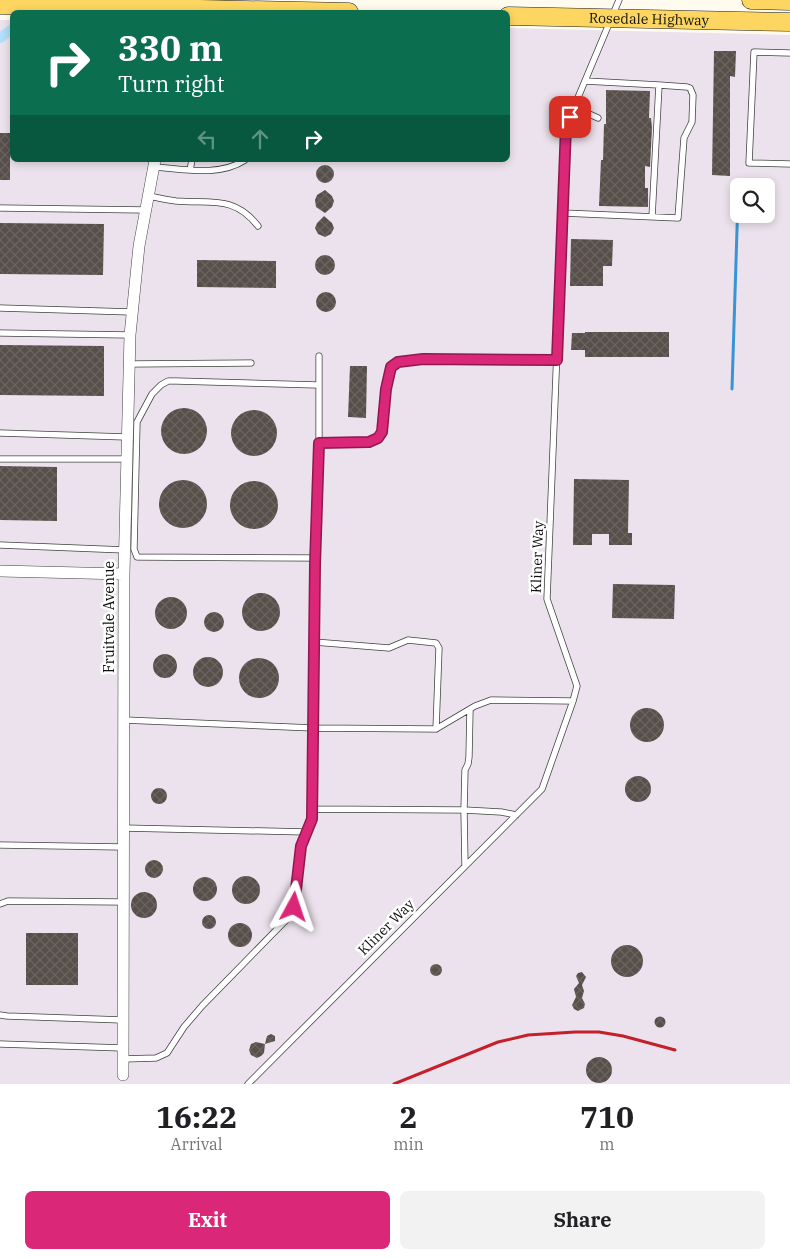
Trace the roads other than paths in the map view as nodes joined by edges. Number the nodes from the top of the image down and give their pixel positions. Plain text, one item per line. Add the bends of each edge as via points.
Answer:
1 (619, 0) edge
2 (751, 0) edge
3 (790, 1) edge
4 (8, 6) edge
5 (146, 10) edge
6 (510, 16) edge
7 (611, 18) junction
8 (790, 22) edge
9 (790, 53) edge
10 (585, 81) junction
11 (660, 85) junction
12 (574, 107) junction
13 (598, 118) dead end
14 (192, 162) edge
15 (241, 162) edge
16 (155, 164) edge
17 (790, 164) edge
18 (190, 170) junction
19 (149, 196) junction
20 (0, 208) edge
21 (146, 210) junction
22 (563, 213) junction
23 (652, 217) junction
24 (258, 226) dead end
25 (0, 308) edge
26 (132, 312) junction
27 (0, 333) edge
28 (130, 335) junction
29 (319, 356) dead end
30 (557, 360) junction
31 (251, 363) dead end
32 (129, 364) junction
33 (318, 385) junction
34 (0, 433) edge
35 (127, 437) junction
36 (319, 443) junction
37 (0, 459) edge
38 (127, 459) junction
39 (0, 545) edge
40 (125, 550) junction
41 (315, 558) junction
42 (0, 571) edge
43 (124, 574) junction
44 (314, 642) junction
45 (572, 701) junction
46 (470, 710) junction
47 (124, 720) junction
48 (313, 728) junction
49 (436, 729) junction
50 (312, 809) junction
51 (464, 810) junction
52 (516, 815) junction
53 (123, 828) junction
54 (308, 832) junction
55 (0, 845) edge
56 (123, 847) junction
57 (465, 866) junction
58 (123, 902) junction
59 (0, 904) edge
60 (0, 1015) edge
61 (123, 1020) junction
62 (0, 1044) edge
63 (123, 1053) junction
64 (123, 1075) dead end
65 (248, 1084) edge

1 - 7 lane, Kliner Way
2 - 3 main road
4 - 5 main road
6 - 7 main road, Rosedale Highway
7 - 8 main road, Rosedale Highway
7 - 10 lane, Kliner Way
9 - 17 lane via 754,52 749,163
10 - 11 lane
10 - 12 lane, Kliner Way
11 - 23 lane
11 - 23 lane via 690,88 692,122 684,138 678,218
12 - 13 lane
12 - 22 lane, Kliner Way via 566,126
14 - 18 lane
15 - 18 lane via 230,168
16 - 18 lane
16 - 19 street, Fruitvale Avenue
19 - 21 street, Fruitvale Avenue
19 - 24 lane via 174,201 229,203 240,208
20 - 21 lane
21 - 26 street, Fruitvale Avenue
22 - 23 lane
22 - 30 lane, Kliner Way
25 - 26 lane
26 - 28 street, Fruitvale Avenue
27 - 28 lane
28 - 32 street, Fruitvale Avenue
29 - 33 lane
30 - 36 lane via 423,359 398,362 391,367 382,432 378,438 369,442
30 - 45 lane, Kliner Way via 547,599 578,686
31 - 32 lane
32 - 35 street, Fruitvale Avenue
33 - 36 lane
33 - 41 lane via 176,381 161,384 137,422 134,549 137,557
34 - 35 lane
35 - 38 street, Fruitvale Avenue
36 - 41 lane
37 - 38 lane
38 - 40 street, Fruitvale Avenue
39 - 40 lane
40 - 43 street, Fruitvale Avenue
41 - 44 lane
42 - 43 street
43 - 47 street, Fruitvale Avenue
44 - 48 lane
44 - 49 lane via 388,648 408,640 436,643 439,648
45 - 46 lane via 492,700
45 - 52 lane, Kliner Way via 542,789
46 - 49 lane
46 - 51 lane
47 - 48 lane
47 - 53 street, Fruitvale Avenue
48 - 49 lane
48 - 50 lane
50 - 51 lane
50 - 54 lane
51 - 52 lane
51 - 57 lane
52 - 57 lane, Kliner Way
53 - 54 lane
53 - 56 street, Fruitvale Avenue
54 - 63 lane via 301,846 294,907 290,916 202,1006 166,1054 156,1058
55 - 56 lane
56 - 58 street, Fruitvale Avenue
57 - 65 lane, Kliner Way
58 - 59 lane via 8,901
58 - 61 street, Fruitvale Avenue
60 - 61 lane
61 - 63 street, Fruitvale Avenue
62 - 63 lane
63 - 64 street, Fruitvale Avenue

